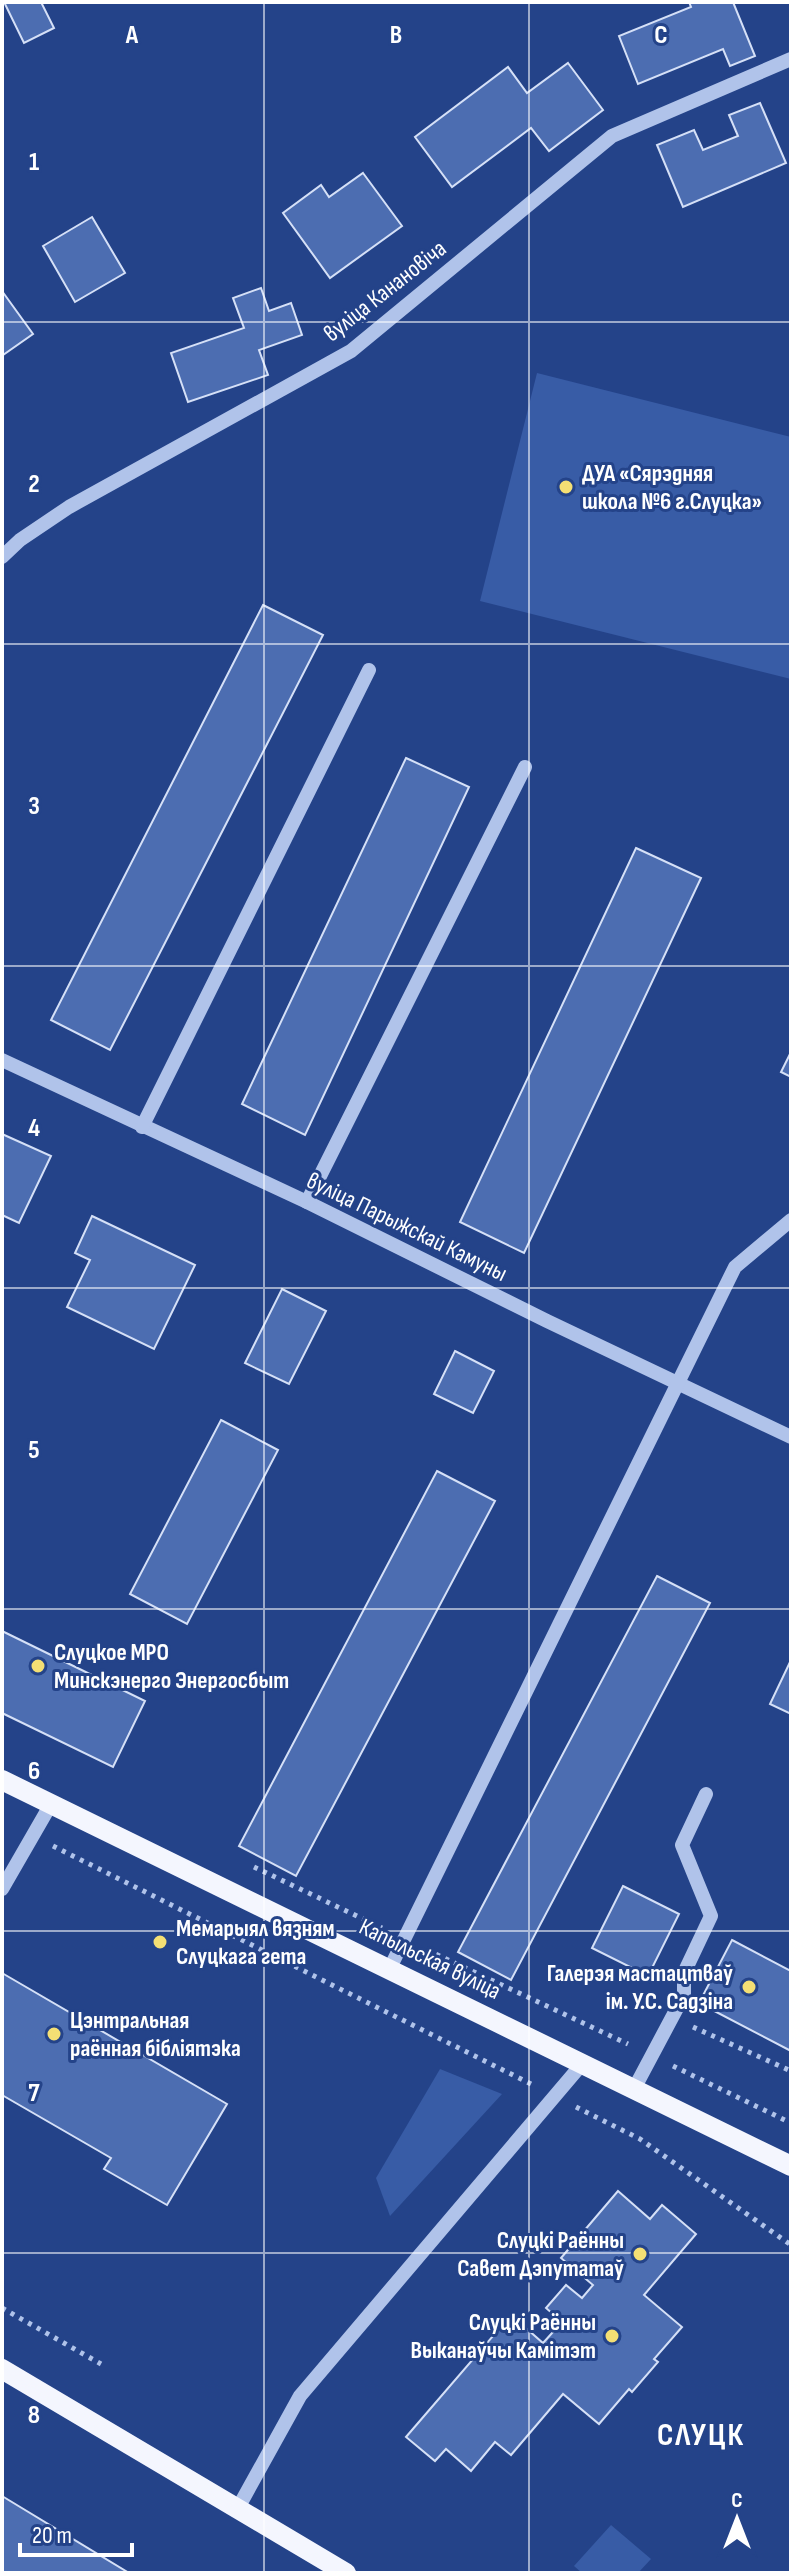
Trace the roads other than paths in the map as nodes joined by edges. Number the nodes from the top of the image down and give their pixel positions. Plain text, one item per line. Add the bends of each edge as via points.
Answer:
1 (791, 59) edge
2 (2, 557) edge
3 (369, 670) dead end
4 (525, 767) dead end
5 (2, 1060) edge
6 (142, 1127) junction
7 (307, 1202) junction
8 (791, 1220) edge
9 (679, 1384) junction
10 (791, 1437) edge
11 (2, 1780) edge
12 (706, 1794) dead end
13 (51, 1804) junction
14 (2, 1889) edge
15 (390, 1968) junction
16 (582, 2064) junction
17 (634, 2089) junction
18 (791, 2166) edge
19 (2, 2369) edge
20 (238, 2508) junction
21 (346, 2573) edge

1 - 2 street, вуліца Канановіча via 612,136 351,351 69,507
3 - 6 street
4 - 7 street
5 - 6 street, вуліца Парыжскай Камуны
6 - 7 street, вуліца Парыжскай Камуны
7 - 9 street, вуліца Парыжскай Камуны
8 - 9 street via 735,1267
9 - 10 street, вуліца Парыжскай Камуны
9 - 15 street
11 - 13 main road, Капыльская вуліца
12 - 17 street via 682,1845 711,1916 684,1973 684,1995
13 - 14 street
13 - 15 main road, Капыльская вуліца
15 - 16 main road, Капыльская вуліца
16 - 17 main road, Капыльская вуліца
16 - 20 street via 300,2396
17 - 18 main road, Капыльская вуліца
19 - 20 main road
20 - 21 main road

